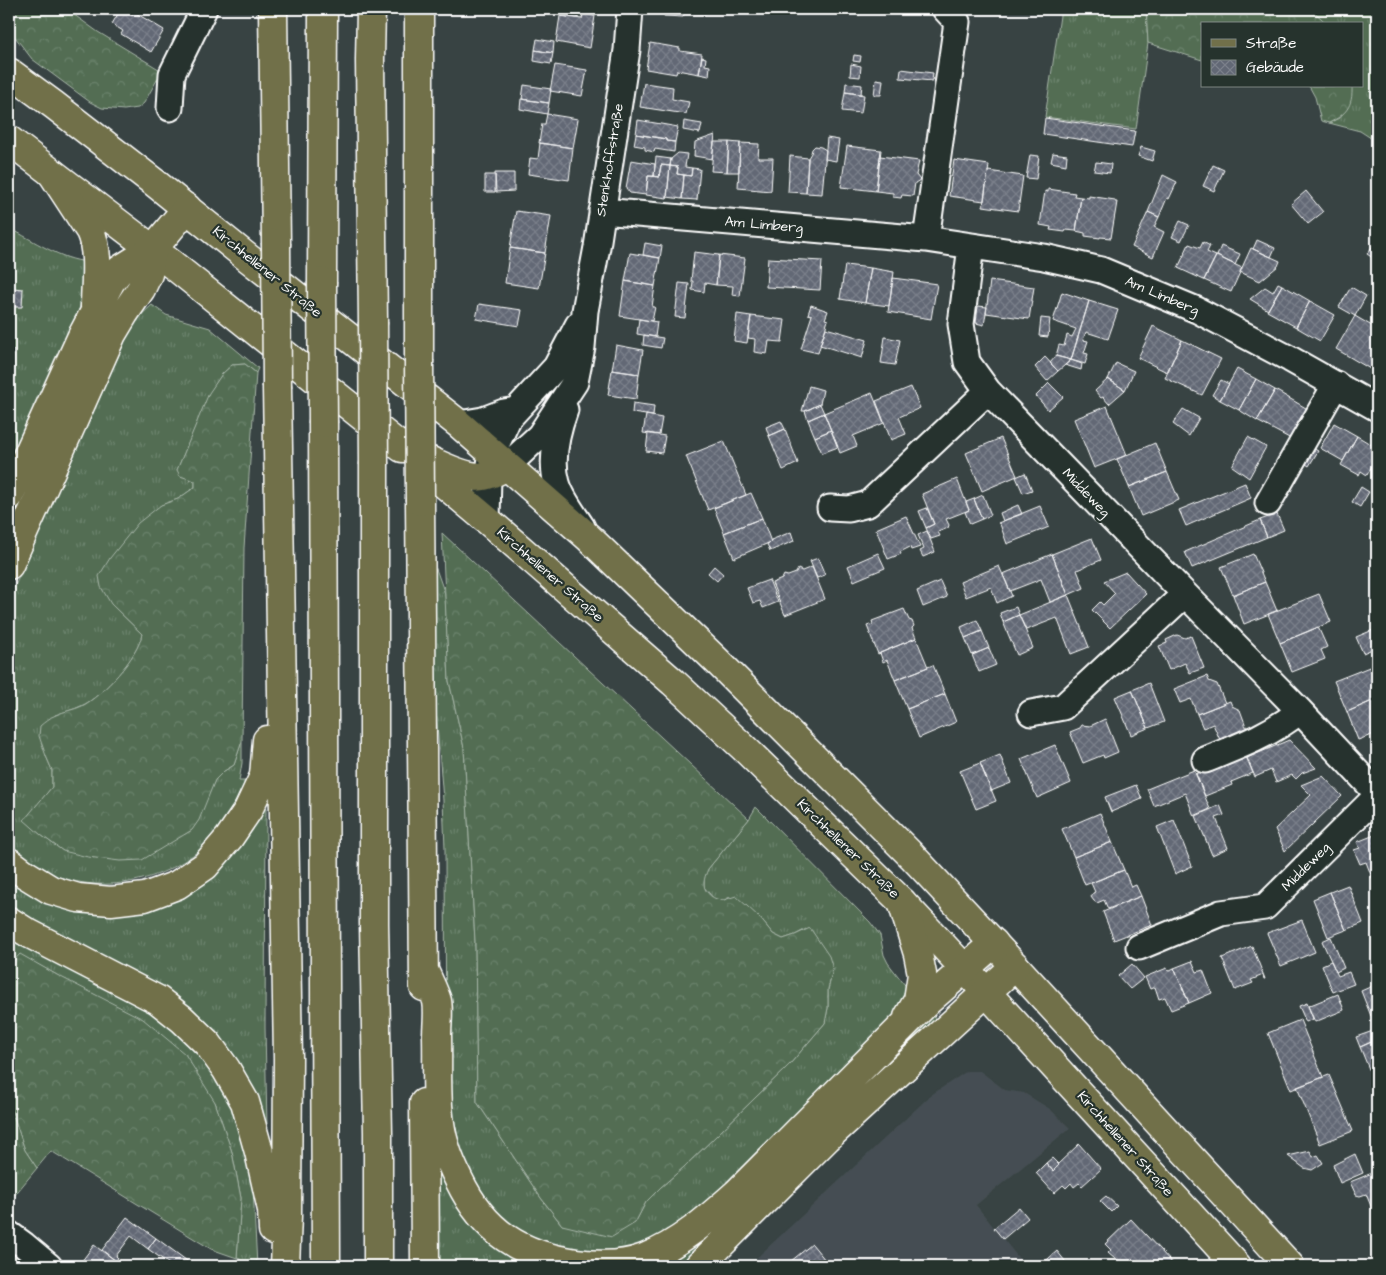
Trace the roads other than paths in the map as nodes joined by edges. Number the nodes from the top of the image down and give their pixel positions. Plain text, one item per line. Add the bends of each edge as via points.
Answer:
1 (204, 9) edge
2 (273, 9) edge
3 (323, 9) edge
4 (371, 9) edge
5 (419, 9) edge
6 (630, 9) edge
7 (945, 9) edge
8 (9, 72) edge
9 (170, 108) dead end
10 (9, 140) edge
11 (52, 174) junction
12 (187, 208) junction
13 (602, 211) junction
14 (926, 239) junction
15 (971, 246) junction
16 (153, 249) junction
17 (585, 311) junction
18 (94, 312) junction
19 (575, 382) junction
20 (1336, 384) junction
21 (988, 391) junction
22 (1377, 408) edge
23 (516, 410) junction
24 (459, 424) junction
25 (402, 448) dead end
26 (495, 465) junction
27 (9, 496) edge
28 (1268, 503) dead end
29 (830, 508) dead end
30 (487, 520) junction
31 (588, 537) junction
32 (9, 565) edge
33 (280, 589) junction
34 (1185, 594) junction
35 (1300, 711) junction
36 (1032, 713) dead end
37 (1205, 760) dead end
38 (1377, 794) edge
39 (9, 862) edge
40 (902, 902) junction
41 (9, 921) edge
42 (994, 943) junction
43 (1139, 946) dead end
44 (1015, 966) junction
45 (965, 969) junction
46 (424, 970) junction
47 (985, 991) junction
48 (903, 1027) junction
49 (9, 1234) edge
50 (48, 1266) edge
51 (275, 1266) edge
52 (285, 1266) edge
53 (326, 1266) edge
54 (378, 1266) edge
55 (425, 1266) edge
56 (699, 1266) edge
57 (1238, 1266) edge
58 (1290, 1266) edge

1 - 9 street via 172,74
2 - 33 main road, bridge
3 - 53 main road, bridge
4 - 54 main road, bridge
5 - 46 main road, bridge
6 - 13 street, Stenkhoffstraße via 627,50
7 - 14 street via 957,22
8 - 12 main road, Kirchhellener Straße
10 - 11 main road
11 - 16 main road
11 - 18 main road via 94,240
12 - 16 main road
12 - 24 main road, Kirchhellener Straße
13 - 14 street, Am Limberg
13 - 17 street, Stenkhoffstraße
14 - 15 street, Am Limberg
15 - 20 street, Am Limberg via 1101,270 1197,310
15 - 21 street, Middeweg via 961,324 967,362
16 - 18 main road via 121,269
16 - 25 main road
16 - 32 main road via 148,274 112,334
17 - 19 street, Stenkhoffstraße
17 - 23 street, Stenkhoffstraße via 556,367
18 - 27 main road
19 - 26 street, Stenkhoffstraße via 540,435
19 - 31 street, Kirchhellener Straße via 556,442 554,470 557,484
20 - 22 street, Am Limberg
20 - 28 street
21 - 29 street via 868,504 849,509
21 - 34 street, Middeweg
23 - 24 street
23 - 26 street, Stenkhoffstraße via 508,419
24 - 26 main road, Kirchhellener Straße
26 - 30 street, Stenkhoffstraße
26 - 30 main road, Kirchhellener Straße via 477,477 426,463
26 - 31 main road, Kirchhellener Straße
30 - 40 main road, Kirchhellener Straße via 744,748
31 - 42 main road, Kirchhellener Straße via 908,852
33 - 39 main road via 264,776 248,810 205,866 177,885 145,896 111,901 78,898 51,890
33 - 52 main road via 288,1058
34 - 35 street, Middeweg
34 - 36 street via 1063,707
35 - 37 street via 1284,725 1256,740
35 - 38 street, Middeweg
38 - 43 street, Middeweg via 1265,907 1221,913
40 - 45 main road, Kirchhellener Straße
40 - 48 main road via 922,974 918,1000
41 - 51 main road via 158,1000 208,1044 245,1102 272,1210
42 - 44 main road, Kirchhellener Straße
42 - 45 main road
44 - 47 main road
44 - 58 main road, Kirchhellener Straße
45 - 47 main road, Kirchhellener Straße
45 - 48 main road
46 - 48 main road via 437,1002 438,1102 442,1130 446,1148 465,1192 496,1231 514,1244 548,1257 594,1265 644,1258 672,1244 708,1219
46 - 55 main road
47 - 56 main road via 826,1138
47 - 57 main road, Kirchhellener Straße
49 - 50 street

